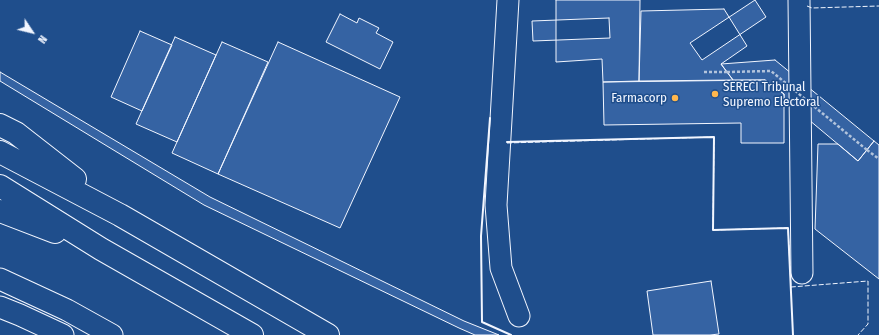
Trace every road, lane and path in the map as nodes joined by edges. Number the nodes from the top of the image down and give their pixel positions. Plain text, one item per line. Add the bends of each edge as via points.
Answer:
1 (508, 0) edge
2 (799, 0) edge
3 (704, 72) dead end
4 (0, 125) edge
5 (0, 138) edge
6 (0, 152) edge
7 (879, 159) edge
8 (0, 162) edge
9 (0, 186) edge
10 (0, 198) edge
11 (0, 211) edge
12 (120, 215) junction
13 (0, 222) edge
14 (101, 249) junction
15 (802, 273) dead end
16 (0, 279) edge
17 (0, 307) edge
18 (519, 316) dead end
19 (63, 335) edge
20 (112, 335) edge
21 (252, 335) edge
22 (328, 335) edge

1 - 18 street via 496,204 501,268
2 - 15 street
3 - 7 path, bridge via 771,71
4 - 12 highway via 16,133
5 - 12 highway via 14,144
6 - 12 highway
8 - 12 highway
9 - 14 highway
10 - 14 highway
11 - 14 highway
12 - 22 highway
13 - 14 highway
14 - 21 highway
16 - 20 street via 67,310
17 - 19 street

